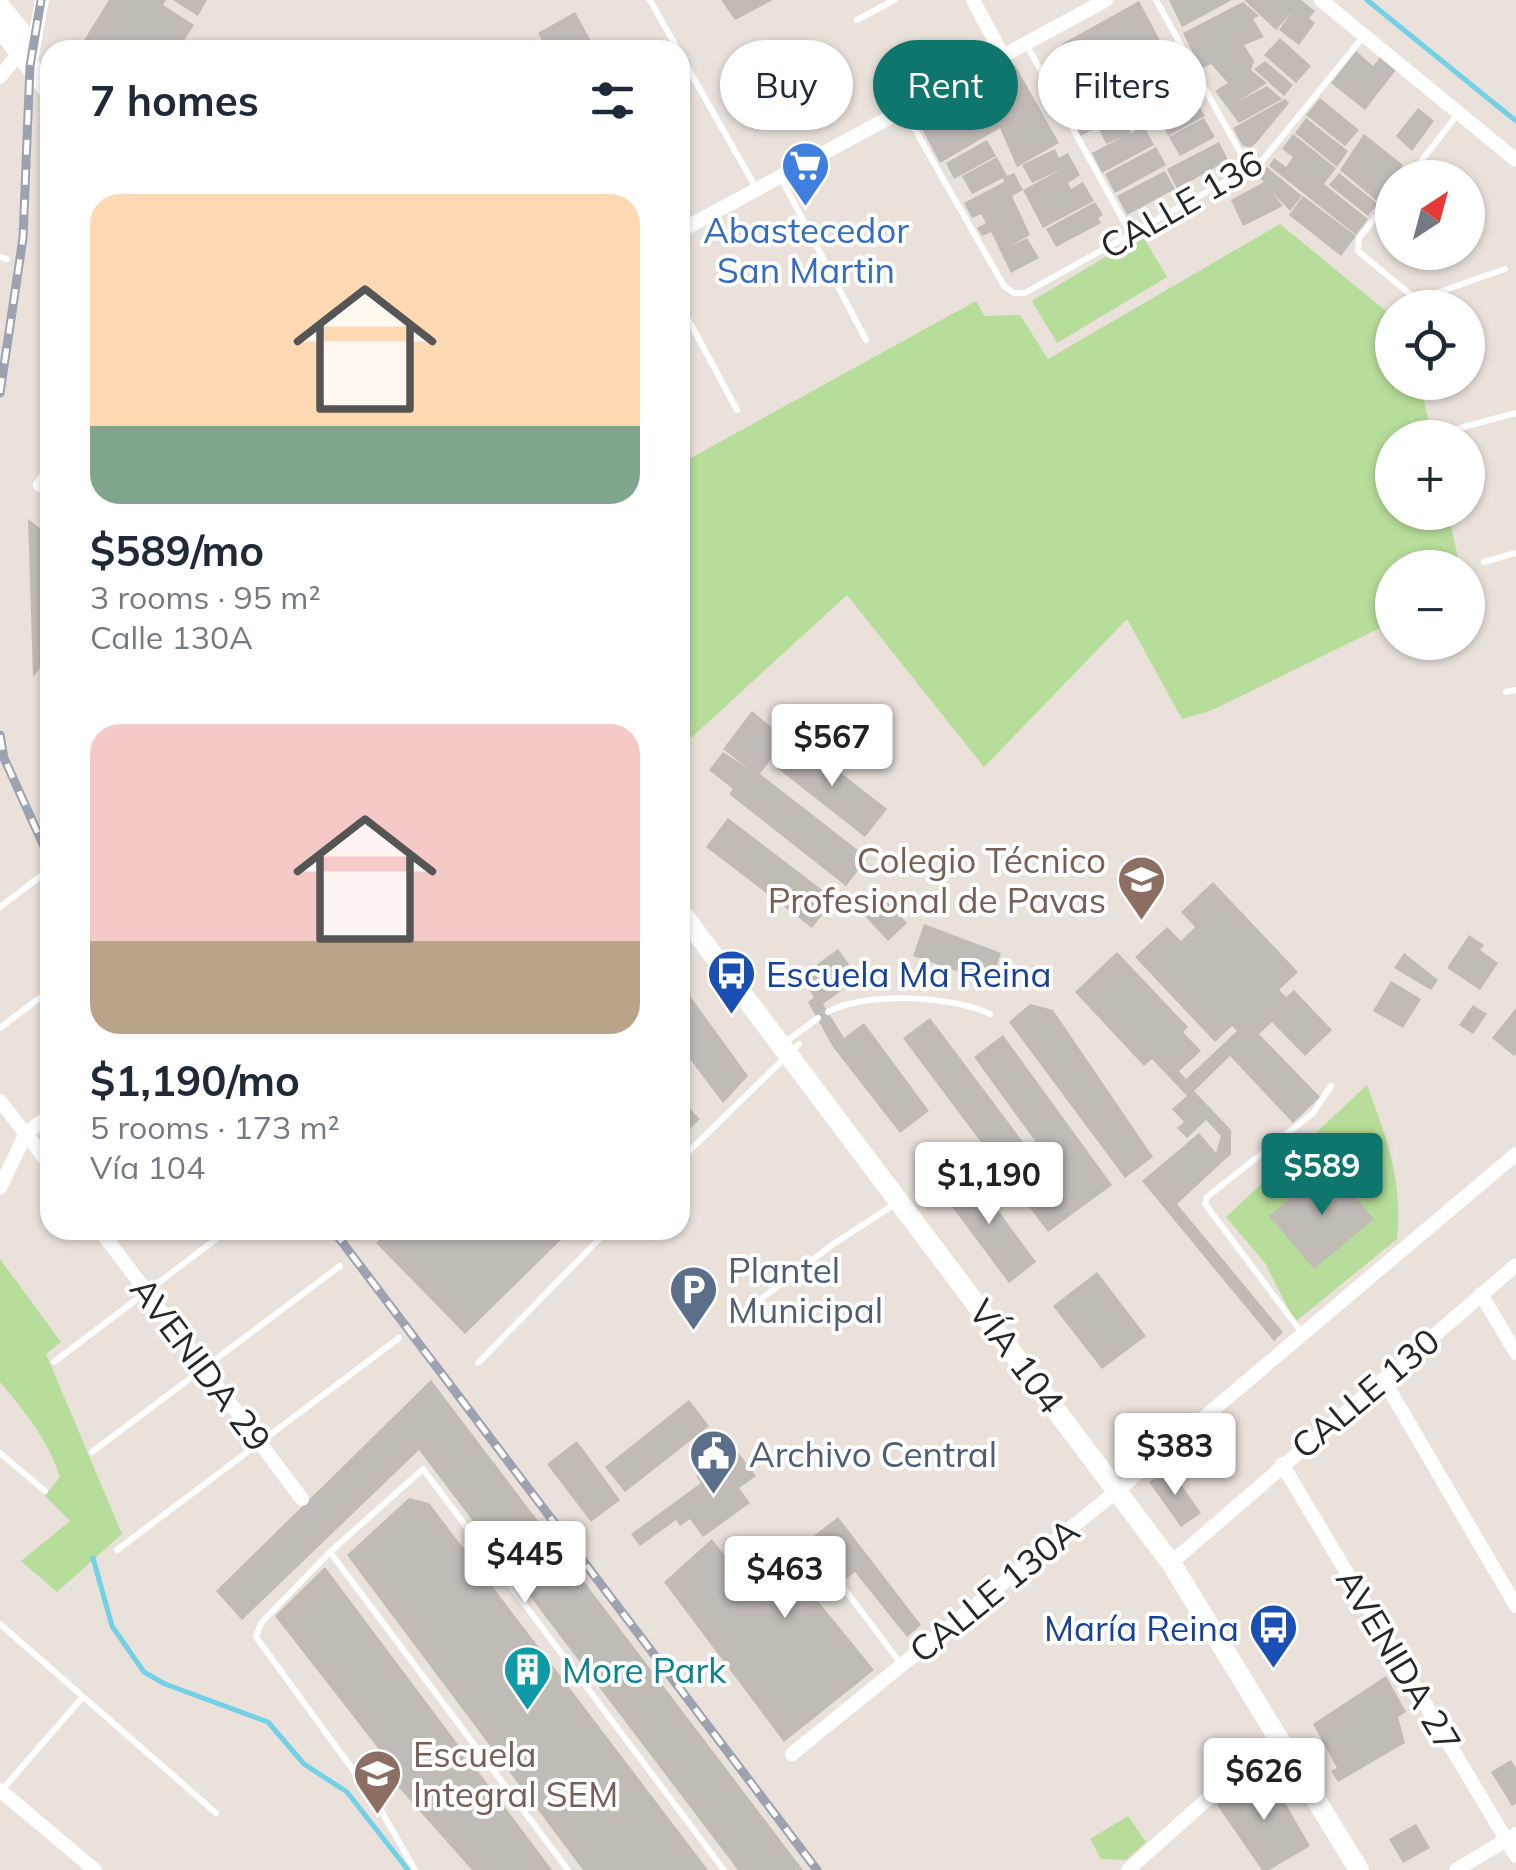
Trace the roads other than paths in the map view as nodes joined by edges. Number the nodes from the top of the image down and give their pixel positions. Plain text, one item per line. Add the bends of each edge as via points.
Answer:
1 (42, 0) edge
2 (650, 0) edge
3 (894, 0) edge
4 (973, 0) edge
5 (1106, 0) edge
6 (1156, 0) edge
7 (1321, 0) edge
8 (2, 17) edge
9 (857, 20) dead end
10 (1363, 37) junction
11 (672, 40) edge
12 (994, 40) edge
13 (1025, 44) junction
14 (1018, 48) edge
15 (33, 59) edge
16 (690, 71) edge
17 (0, 77) edge
18 (1458, 115) junction
19 (873, 127) edge
20 (915, 130) edge
21 (1422, 160) edge
22 (1516, 160) edge
23 (1250, 170) junction
24 (780, 177) junction
25 (757, 190) junction
26 (1375, 218) edge
27 (690, 226) edge
28 (1131, 234) junction
29 (1375, 265) edge
30 (1505, 269) dead end
31 (1381, 270) edge
32 (690, 323) edge
33 (866, 340) dead end
34 (737, 410) dead end
35 (1516, 413) edge
36 (1485, 421) edge
37 (1516, 554) edge
38 (1485, 562) edge
39 (1516, 690) edge
40 (1506, 692) dead end
41 (40, 877) edge
42 (0, 907) edge
43 (690, 923) edge
44 (40, 998) edge
45 (828, 1012) dead end
46 (990, 1014) dead end
47 (818, 1018) dead end
48 (0, 1028) edge
49 (790, 1047) junction
50 (1331, 1086) dead end
51 (0, 1101) edge
52 (40, 1122) edge
53 (26, 1133) junction
54 (690, 1150) edge
55 (40, 1152) edge
56 (1516, 1154) edge
57 (0, 1188) edge
58 (901, 1202) junction
59 (107, 1240) edge
60 (215, 1240) edge
61 (598, 1240) edge
62 (1516, 1265) edge
63 (340, 1266) dead end
64 (146, 1292) junction
65 (1482, 1294) junction
66 (748, 1309) dead end
67 (1303, 1334) junction
68 (399, 1338) dead end
69 (1516, 1354) edge
70 (54, 1362) dead end
71 (478, 1363) dead end
72 (203, 1367) junction
73 (1383, 1378) junction
74 (261, 1443) junction
75 (92, 1452) dead end
76 (0, 1453) edge
77 (1282, 1464) junction
78 (1118, 1490) junction
79 (45, 1492) dead end
80 (302, 1498) dead end
81 (117, 1550) dead end
82 (330, 1552) junction
83 (1171, 1563) junction
84 (846, 1591) dead end
85 (1516, 1606) edge
86 (1, 1628) edge
87 (902, 1665) junction
88 (82, 1698) junction
89 (1279, 1735) junction
90 (792, 1754) dead end
91 (0, 1791) edge
92 (216, 1813) dead end
93 (1511, 1837) edge
94 (1516, 1856) edge
95 (95, 1870) edge
96 (415, 1870) edge
97 (568, 1870) edge
98 (724, 1870) edge
99 (1128, 1870) edge
100 (1359, 1870) edge
101 (1456, 1870) edge

1 - 15 street
2 - 11 lane
3 - 9 lane
4 - 12 street
5 - 13 street
6 - 23 lane
7 - 10 street
8 - 15 main road
10 - 18 street
10 - 23 lane, CALLE 136 via 1272,152
13 - 14 street
13 - 28 lane
15 - 17 street
16 - 25 lane
18 - 21 lane
18 - 22 street
19 - 24 street
20 - 28 lane, CALLE 136 via 1014,293 1025,294
23 - 28 lane, CALLE 136
24 - 25 street
24 - 33 lane
25 - 27 street
26 - 29 lane via 1359,238 1358,251
30 - 31 lane via 1425,297 1411,295
32 - 34 lane
35 - 36 lane
37 - 38 lane
39 - 40 lane
41 - 42 lane
43 - 49 main road, VÍA 104
44 - 48 lane
45 - 46 lane via 863,1001 921,1000
47 - 49 lane
49 - 54 lane
49 - 58 main road, VÍA 104
50 - 67 lane via 1313,1113 1204,1204
51 - 53 street
52 - 53 street
53 - 55 street
53 - 57 street
56 - 67 street, CALLE 130A
58 - 66 lane
58 - 78 main road, VÍA 104
59 - 64 street, AVENIDA 29
60 - 64 lane
61 - 71 lane
62 - 65 street, CALLE 130
63 - 72 lane
64 - 70 lane
64 - 72 street, AVENIDA 29
65 - 69 street
65 - 73 street, CALLE 130
67 - 78 street, CALLE 130A
68 - 74 lane
72 - 74 street, AVENIDA 29
72 - 75 lane
73 - 77 street, CALLE 130
73 - 85 street
74 - 80 street, AVENIDA 29
74 - 81 lane
76 - 79 lane
77 - 83 street, CALLE 130
77 - 93 street, AVENIDA 27
78 - 83 main road, VÍA 104
78 - 87 street, CALLE 130A
82 - 96 lane via 261,1623 256,1637 375,1800
82 - 97 lane
82 - 98 lane via 423,1470
83 - 89 main road, VÍA 104
84 - 87 lane
86 - 88 lane
87 - 90 street, CALLE 130A
88 - 91 lane
88 - 92 lane
89 - 99 street
89 - 100 main road, VÍA 104
91 - 95 street
93 - 94 street, AVENIDA 27
93 - 101 street

